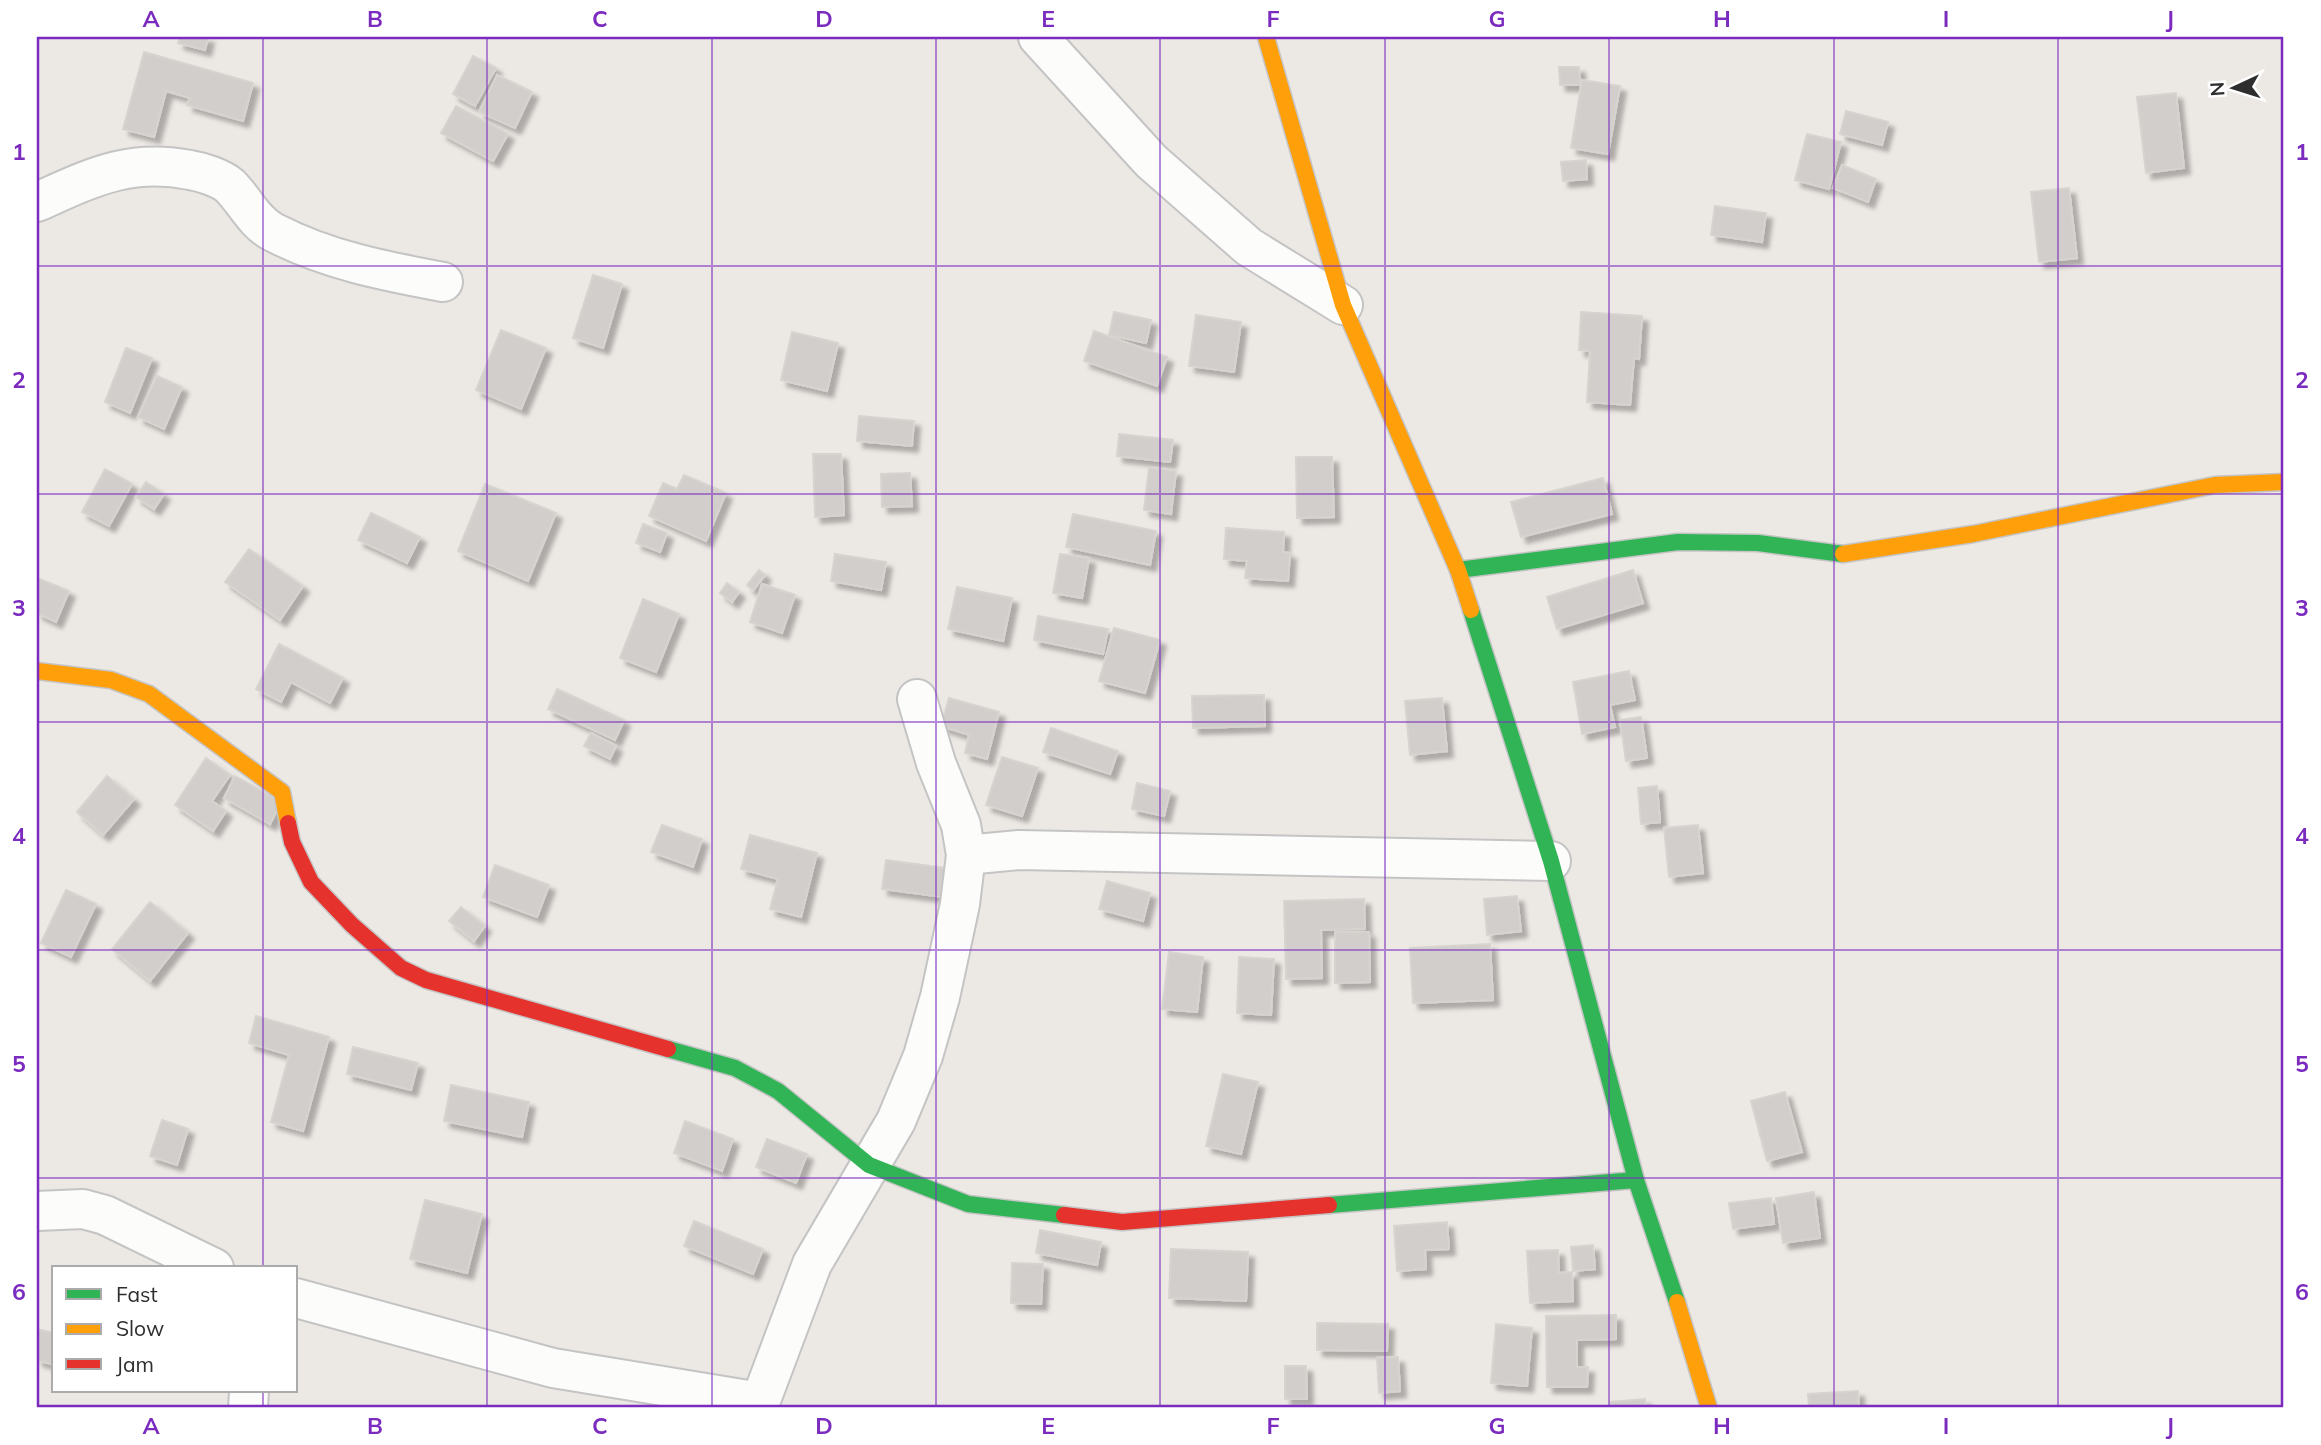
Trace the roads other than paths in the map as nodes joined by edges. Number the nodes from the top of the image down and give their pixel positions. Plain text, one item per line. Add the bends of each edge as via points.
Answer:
1 (1038, 37) edge
2 (1266, 37) edge
3 (37, 202) edge
4 (443, 282) dead end
5 (1343, 305) junction
6 (2284, 482) edge
7 (1458, 570) junction
8 (37, 671) edge
9 (917, 699) dead end
10 (967, 855) junction
11 (1551, 861) junction
12 (869, 1165) junction
13 (1636, 1180) junction
14 (37, 1211) edge
15 (210, 1266) edge
16 (298, 1299) edge
17 (759, 1405) edge
18 (1709, 1408) edge

1 - 5 street via 1151,162 1249,247
2 - 5 street
3 - 4 street via 124,168 165,165 228,184 247,210 271,231 327,256
5 - 7 street
6 - 7 street via 2215,485 1849,555 1758,542 1678,542
7 - 11 street
8 - 12 street via 111,680 149,694 269,781 282,792 292,842 311,882 401,968 426,980 735,1068 778,1091
9 - 10 street
10 - 11 street via 1020,850
10 - 12 street via 960,904 923,1056 896,1121
11 - 13 street
12 - 13 street via 968,1204 1122,1222
12 - 17 street via 812,1264
13 - 18 street
14 - 15 street via 83,1209 105,1215
16 - 17 street via 553,1368

